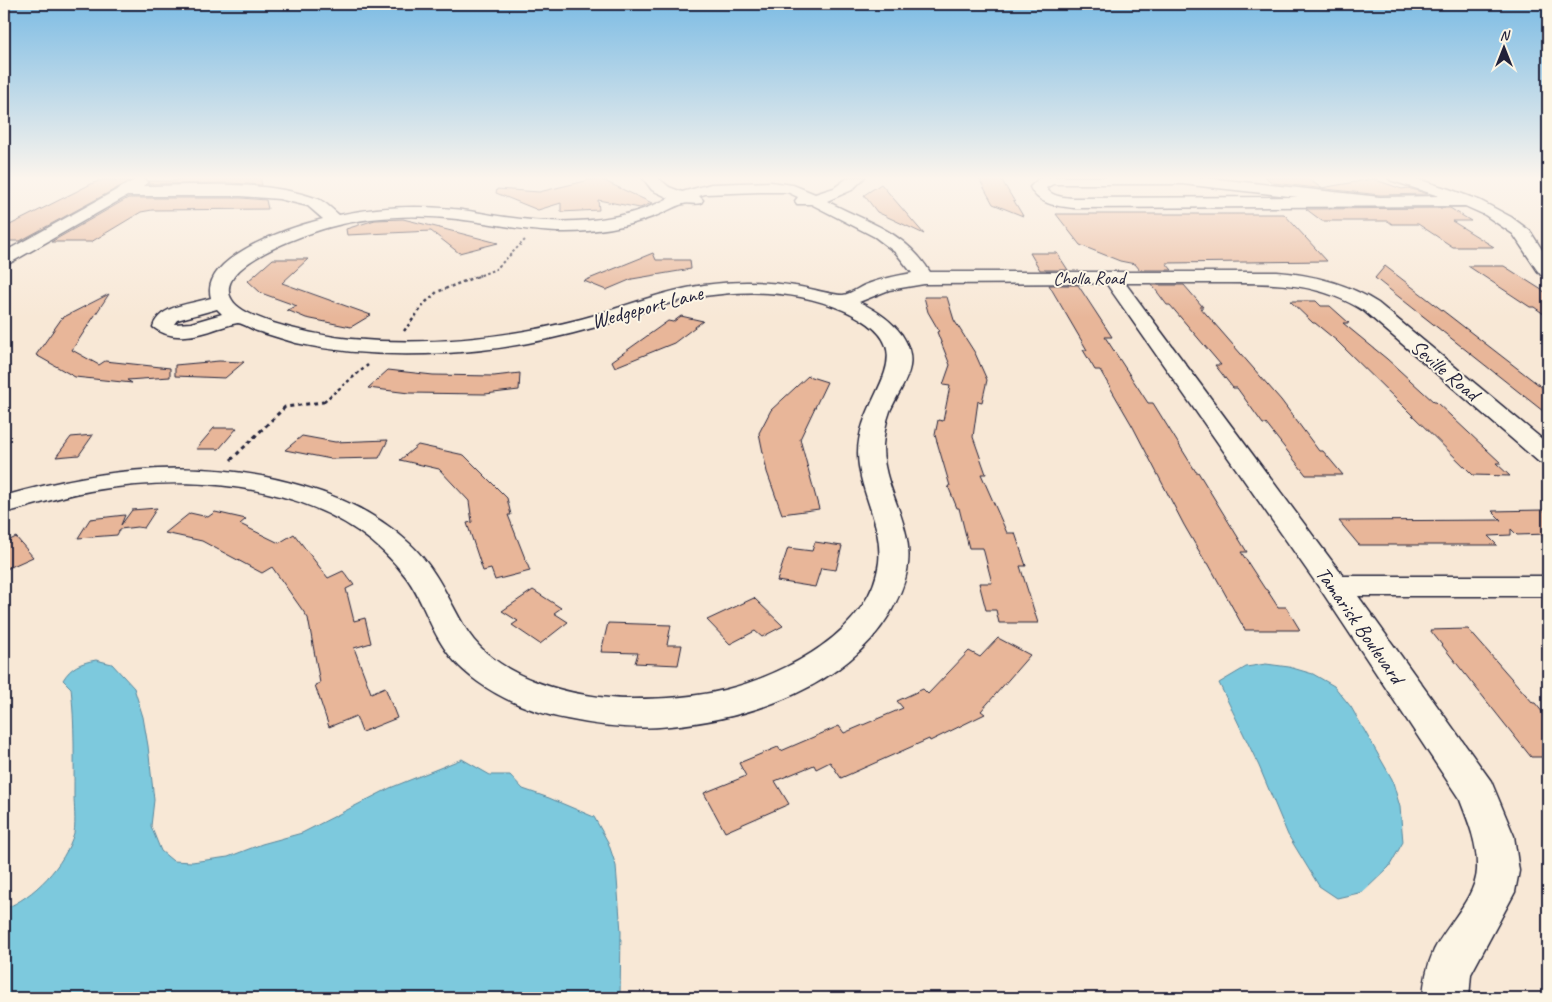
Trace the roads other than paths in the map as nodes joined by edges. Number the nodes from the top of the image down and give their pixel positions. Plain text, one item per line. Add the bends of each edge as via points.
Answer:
1 (67, 224) edge
2 (327, 224) edge
3 (522, 224) edge
4 (602, 224) edge
5 (860, 224) edge
6 (1510, 224) edge
7 (4, 260) edge
8 (1548, 271) edge
9 (924, 278) junction
10 (1112, 278) junction
11 (1338, 290) joint
12 (843, 303) junction
13 (1548, 457) edge
14 (4, 505) edge
15 (1334, 586) junction
16 (1548, 586) edge
17 (1446, 998) edge

1 - 7 street
2 - 12 street, Wedgeport Lane via 280,239 232,266 220,291 230,308 268,328 305,338 364,346 433,347 544,334 663,299 712,289 772,288
3 - 4 street, Wedgeport Lane
5 - 9 street, Wedgeport Lane via 893,241 908,255
6 - 8 street via 1524,234
9 - 10 street, Cholla Road
9 - 12 street, Cholla Road via 875,287
10 - 11 street, Cholla Road via 1287,278
10 - 15 street, Tamarisk Boulevard
11 - 13 street, Seville Road via 1371,307
12 - 14 street, Wedgeport Lane via 884,328 895,342 900,358 898,376 879,410 871,438 874,478 894,544 895,560 890,582 882,602 862,629 825,663 776,688 720,704 660,712 605,711 571,707 516,688 483,668 463,650 450,633 426,583 406,556 391,543 356,518 283,489 214,477 148,475 66,487
15 - 16 street
15 - 17 street, Tamarisk Boulevard via 1467,776 1494,836 1498,871 1494,892 1451,966 1446,978

